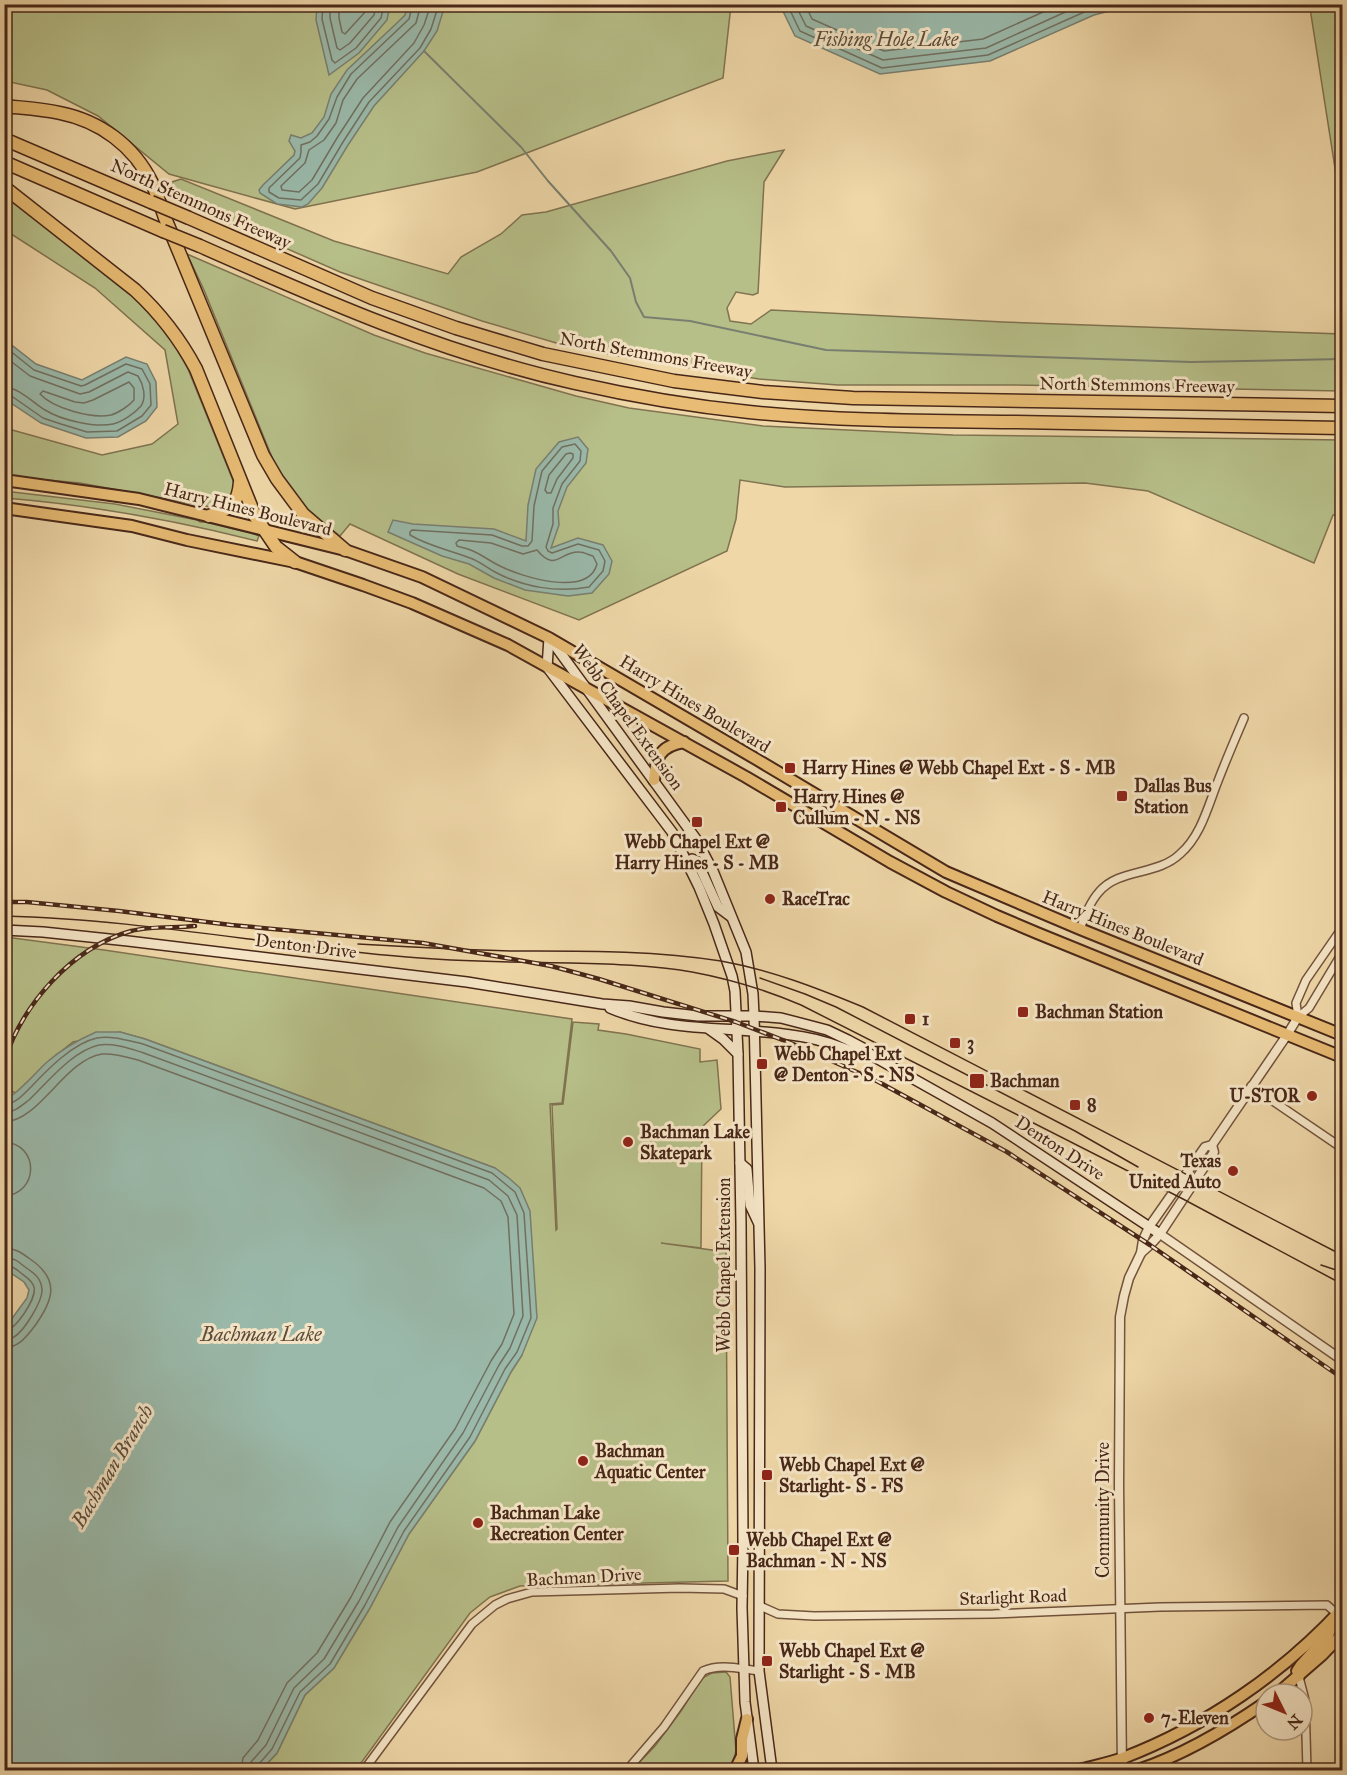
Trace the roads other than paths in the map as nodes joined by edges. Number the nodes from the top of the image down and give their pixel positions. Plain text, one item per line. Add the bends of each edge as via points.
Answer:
1 (4, 106) edge
2 (4, 139) edge
3 (4, 162) edge
4 (4, 188) edge
5 (1342, 406) edge
6 (1342, 428) edge
7 (4, 480) edge
8 (240, 480) junction
9 (4, 508) edge
10 (209, 516) junction
11 (262, 529) junction
12 (345, 550) junction
13 (295, 562) junction
14 (549, 638) junction
15 (547, 667) junction
16 (585, 688) junction
17 (1244, 718) dead end
18 (684, 742) junction
19 (756, 759) junction
20 (746, 777) junction
21 (654, 780) junction
22 (900, 845) junction
23 (687, 862) junction
24 (890, 862) junction
25 (730, 916) junction
26 (1080, 928) junction
27 (1342, 928) edge
28 (4, 930) edge
29 (1068, 946) junction
30 (1342, 953) edge
31 (602, 1004) junction
32 (736, 1016) junction
33 (754, 1016) junction
34 (1298, 1017) junction
35 (709, 1029) junction
36 (736, 1030) junction
37 (754, 1031) junction
38 (1287, 1035) junction
39 (1342, 1035) edge
40 (738, 1054) junction
41 (871, 1055) junction
42 (1342, 1057) edge
43 (1251, 1086) junction
44 (1212, 1145) junction
45 (1342, 1148) edge
46 (740, 1163) junction
47 (759, 1224) junction
48 (1149, 1227) junction
49 (1160, 1234) junction
50 (1141, 1253) junction
51 (741, 1268) junction
52 (760, 1268) junction
53 (1342, 1360) edge
54 (742, 1429) junction
55 (760, 1429) junction
56 (742, 1596) junction
57 (760, 1606) junction
58 (1120, 1608) junction
59 (1338, 1613) edge
60 (1342, 1634) edge
61 (744, 1669) junction
62 (759, 1671) junction
63 (1299, 1677) junction
64 (1293, 1682) edge
65 (1254, 1710) edge
66 (747, 1719) junction
67 (1122, 1758) junction
68 (364, 1770) edge
69 (627, 1770) edge
70 (735, 1770) edge
71 (754, 1770) edge
72 (772, 1770) edge
73 (1079, 1770) edge
74 (1122, 1770) edge
75 (1138, 1770) edge
76 (1307, 1770) edge

1 - 12 highway via 77,117 102,128 137,158 152,183 263,455 303,514
2 - 5 highway, North Stemmons Freeway, bridge via 372,298 543,354 619,371 763,392 853,398
3 - 6 highway, bridge via 326,302 441,346 572,383 659,400 838,419
4 - 8 highway via 135,290 170,327 196,369
7 - 10 main road, Harry Hines Boulevard via 139,499
8 - 10 highway via 234,504
8 - 11 highway
9 - 13 main road, Harry Hines Boulevard via 132,526
10 - 11 main road, Harry Hines Boulevard
11 - 12 main road, Harry Hines Boulevard
11 - 13 highway
12 - 14 main road, Harry Hines Boulevard via 422,577
13 - 15 main road, Harry Hines Boulevard via 412,603 508,645
14 - 15 main road, Webb Chapel Extension
14 - 16 main road, Webb Chapel Extension
14 - 19 main road, Harry Hines Boulevard
15 - 16 main road, Harry Hines Boulevard
15 - 23 main road, Webb Chapel Extension via 672,832
16 - 18 main road, Harry Hines Boulevard
16 - 21 main road, Webb Chapel Extension
17 - 26 street via 1202,823 1188,845 1161,867 1108,884 1093,900
18 - 20 main road, Harry Hines Boulevard
18 - 21 main road via 667,747 659,756
19 - 20 main road
19 - 22 main road, Harry Hines Boulevard
20 - 24 main road, Harry Hines Boulevard
21 - 25 main road, Webb Chapel Extension via 696,838
22 - 24 main road
22 - 26 main road, Harry Hines Boulevard via 956,877
23 - 25 main road via 697,861 718,907
23 - 32 main road, Webb Chapel Extension via 727,958
24 - 29 main road, Harry Hines Boulevard via 997,916
25 - 33 main road, Webb Chapel Extension via 746,952
26 - 29 main road
26 - 34 main road, Harry Hines Boulevard
27 - 34 street, Community Drive via 1306,980 1296,1003
28 - 31 main road, Denton Drive via 467,982
29 - 38 main road, Harry Hines Boulevard
30 - 34 street, Community Drive via 1309,1008
31 - 32 main road, Denton Drive via 698,1016
31 - 35 main road, Denton Drive via 627,1015
32 - 33 main road, Denton Drive
32 - 36 main road, Webb Chapel Extension
33 - 37 main road, Webb Chapel Extension
33 - 41 main road, Denton Drive via 781,1018 827,1030
34 - 38 street, Community Drive
34 - 39 main road, Harry Hines Boulevard
35 - 36 main road, Denton Drive
35 - 40 main road
36 - 37 main road, Denton Drive
36 - 40 main road, Webb Chapel Extension
37 - 41 main road, Denton Drive via 807,1038
37 - 47 main road, Webb Chapel Extension
38 - 42 main road, Harry Hines Boulevard
38 - 43 street, Community Drive
40 - 46 main road, Webb Chapel Extension
41 - 48 main road, Denton Drive via 992,1123
43 - 44 street, Community Drive
43 - 45 street
44 - 48 street, Community Drive via 1204,1148
44 - 49 street, Community Drive via 1214,1152
46 - 47 main road via 747,1169 750,1205
46 - 51 main road, Webb Chapel Extension
47 - 52 main road, Webb Chapel Extension
48 - 49 main road, Denton Drive
48 - 50 street, Community Drive
49 - 50 street, Community Drive
49 - 53 street, Denton Drive
50 - 58 street, Community Drive via 1129,1278 1120,1317
51 - 52 main road
51 - 54 main road, Webb Chapel Extension
52 - 55 main road, Webb Chapel Extension
54 - 55 main road
54 - 56 main road, Webb Chapel Extension
55 - 57 main road, Webb Chapel Extension
56 - 57 main road
56 - 61 main road, Webb Chapel Extension
56 - 68 street, Bachman Drive via 724,1589 680,1588 532,1593 507,1599 472,1624
57 - 58 street, Starlight Road via 778,1614 807,1616
57 - 62 main road, Webb Chapel Extension
58 - 59 street, Starlight Road via 1327,1605
58 - 67 street, Community Drive
59 - 63 main road via 1328,1635 1301,1665
59 - 67 main road via 1295,1657 1257,1685 1195,1724
60 - 63 main road
61 - 62 street
61 - 66 main road, Webb Chapel Extension
61 - 69 street via 712,1667 703,1671 664,1727
62 - 72 main road, Webb Chapel Extension
63 - 64 main road
63 - 76 street via 1305,1700
65 - 75 main road via 1182,1752
66 - 70 main road via 742,1756
66 - 71 main road, Webb Chapel Extension
67 - 73 main road
67 - 74 street, Community Drive

